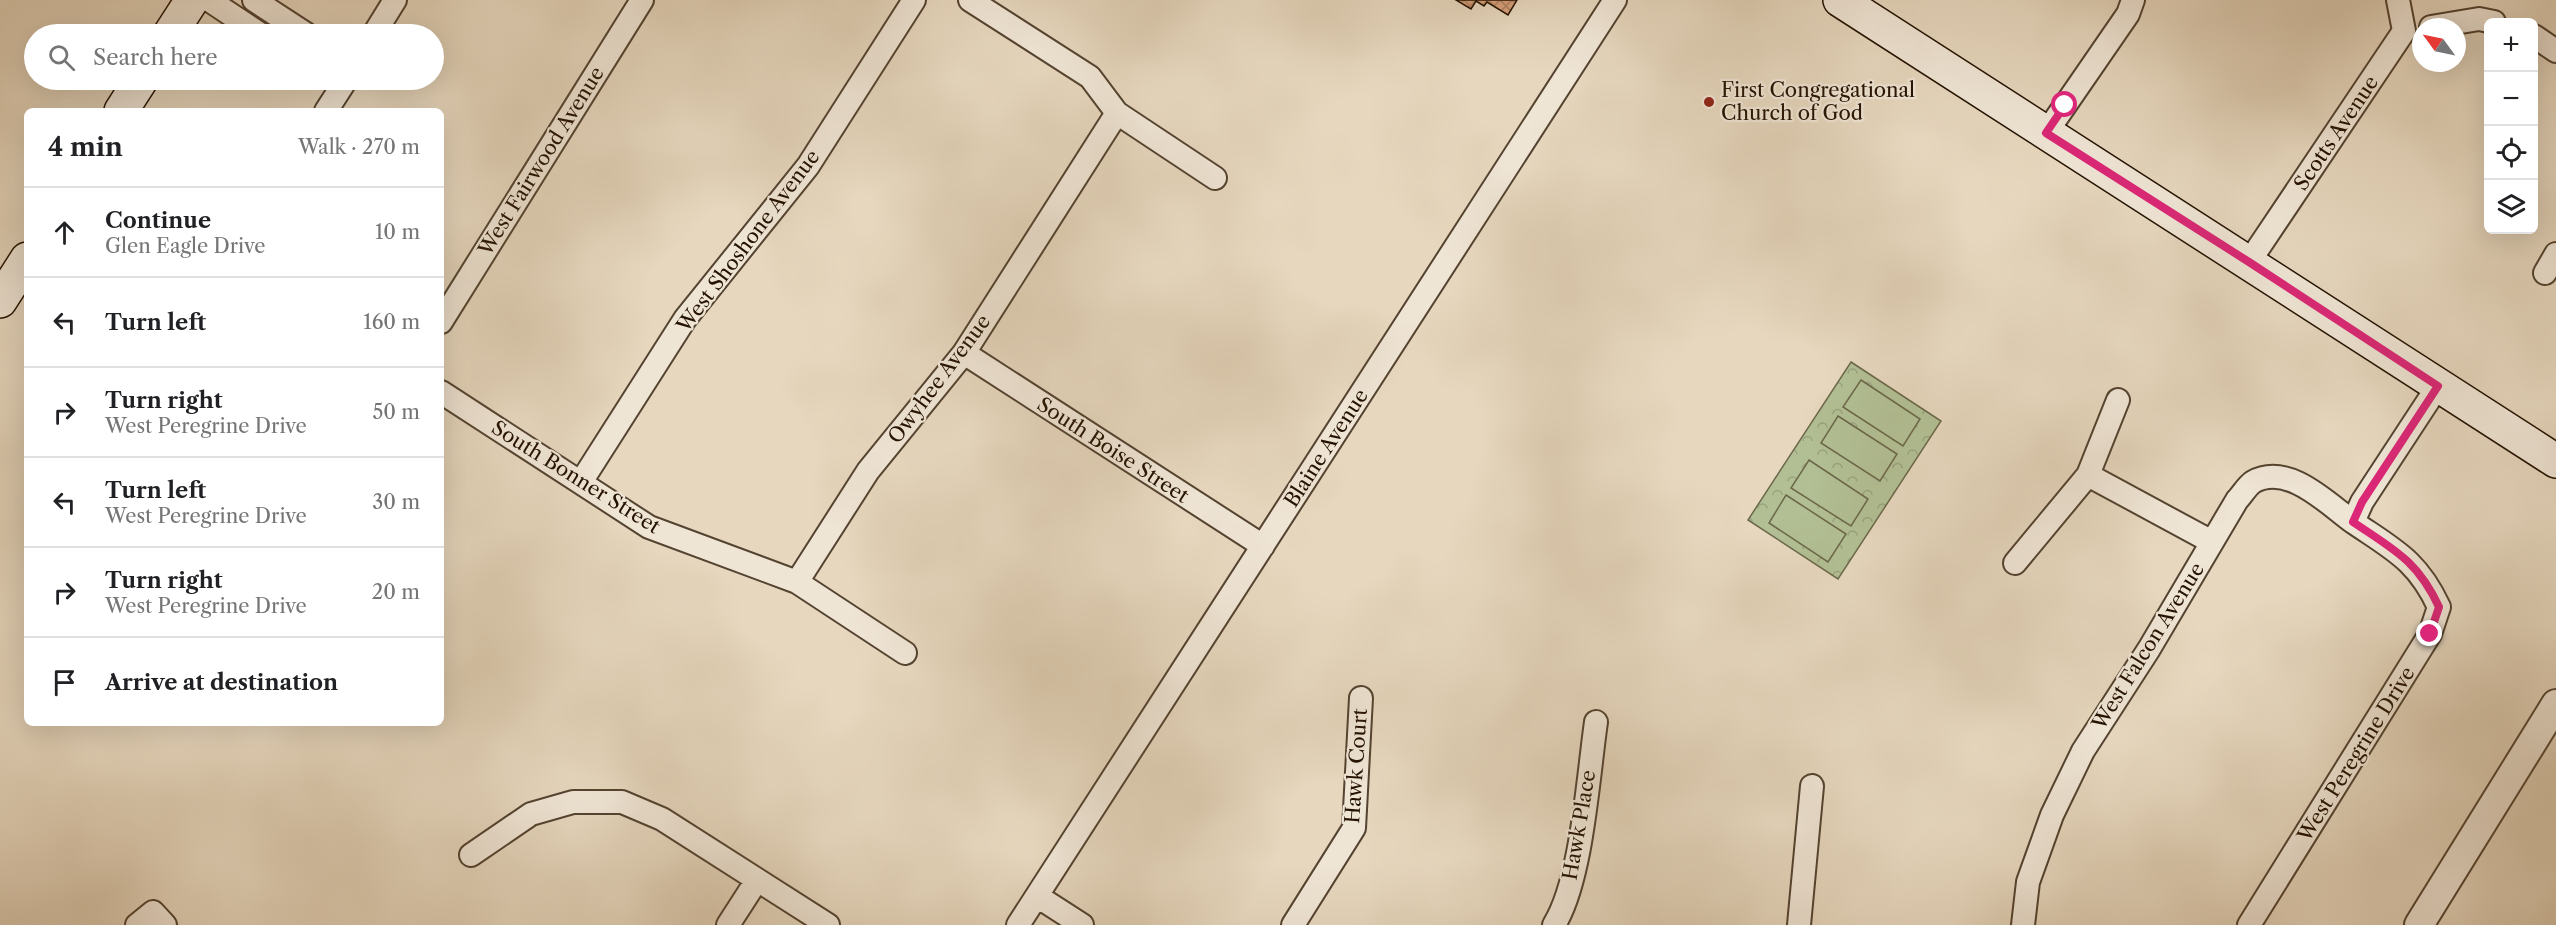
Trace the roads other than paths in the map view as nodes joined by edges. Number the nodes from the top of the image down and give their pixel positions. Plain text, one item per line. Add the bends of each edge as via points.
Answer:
1 (192, 0) edge
2 (209, 0) edge
3 (254, 0) edge
4 (395, 0) edge
5 (642, 0) edge
6 (914, 0) edge
7 (970, 0) edge
8 (1615, 0) edge
9 (1840, 0) edge
10 (2133, 0) edge
11 (2398, 0) edge
12 (2484, 20) edge
13 (2466, 21) edge
14 (176, 24) edge
15 (245, 24) edge
16 (291, 24) edge
17 (380, 24) edge
18 (2412, 28) edge
19 (2412, 31) edge
20 (2538, 39) edge
21 (2556, 51) edge
22 (135, 90) edge
23 (335, 90) edge
24 (123, 108) edge
25 (327, 108) edge
26 (1117, 113) junction
27 (2046, 133) junction
28 (1215, 178) dead end
29 (2249, 262) junction
30 (24, 264) edge
31 (0, 301) edge
32 (444, 317) edge
33 (964, 353) junction
34 (2438, 386) junction
35 (444, 394) edge
36 (2118, 400) dead end
37 (2556, 461) edge
38 (2088, 475) junction
39 (581, 482) junction
40 (2353, 522) junction
41 (2212, 542) junction
42 (1263, 546) junction
43 (2015, 563) dead end
44 (797, 582) junction
45 (905, 653) dead end
46 (1361, 698) dead end
47 (2556, 704) edge
48 (1596, 722) dead end
49 (1812, 786) dead end
50 (471, 855) dead end
51 (757, 880) junction
52 (1037, 896) junction
53 (728, 925) edge
54 (828, 925) edge
55 (1018, 925) edge
56 (1082, 925) edge
57 (1293, 925) edge
58 (1554, 925) edge
59 (1799, 925) edge
60 (2023, 925) edge
61 (2249, 925) edge
62 (2419, 925) edge

1 - 14 main road
2 - 15 street
3 - 16 street
4 - 17 street
5 - 32 street, West Fairwood Avenue
6 - 39 street, West Shoshone Avenue via 808,166 686,319
7 - 26 street via 1090,77
8 - 42 street, Blaine Avenue
9 - 27 main road
10 - 27 street via 2128,14
11 - 18 street, Scotts Avenue
12 - 13 street
19 - 29 street, Scotts Avenue
20 - 21 street
22 - 24 main road
23 - 25 street
26 - 28 street
26 - 33 street, Owyhee Avenue
27 - 29 main road
29 - 34 main road
30 - 31 main road
33 - 42 street, South Boise Street
33 - 44 street, Owyhee Avenue via 868,471
34 - 37 main road
34 - 40 street
35 - 39 street, South Bonner Street
36 - 38 street
38 - 41 street
38 - 43 street
39 - 44 street, South Bonner Street via 650,527
40 - 41 street, West Falcon Avenue via 2300,483 2277,477 2253,482 2237,500
40 - 61 street, West Peregrine Drive via 2405,557 2426,580 2439,607 2430,634
41 - 60 street, West Falcon Avenue via 2084,751 2052,815 2028,882
42 - 52 street, Blaine Avenue
44 - 45 street, South Bonner Street
46 - 57 street, Hawk Court via 1354,828
47 - 62 street
48 - 58 street, Hawk Place via 1575,869 1562,913
49 - 59 street
50 - 51 street via 531,814 573,802 622,802 662,819
51 - 53 street
51 - 54 street
52 - 55 street, Blaine Avenue
52 - 56 street

